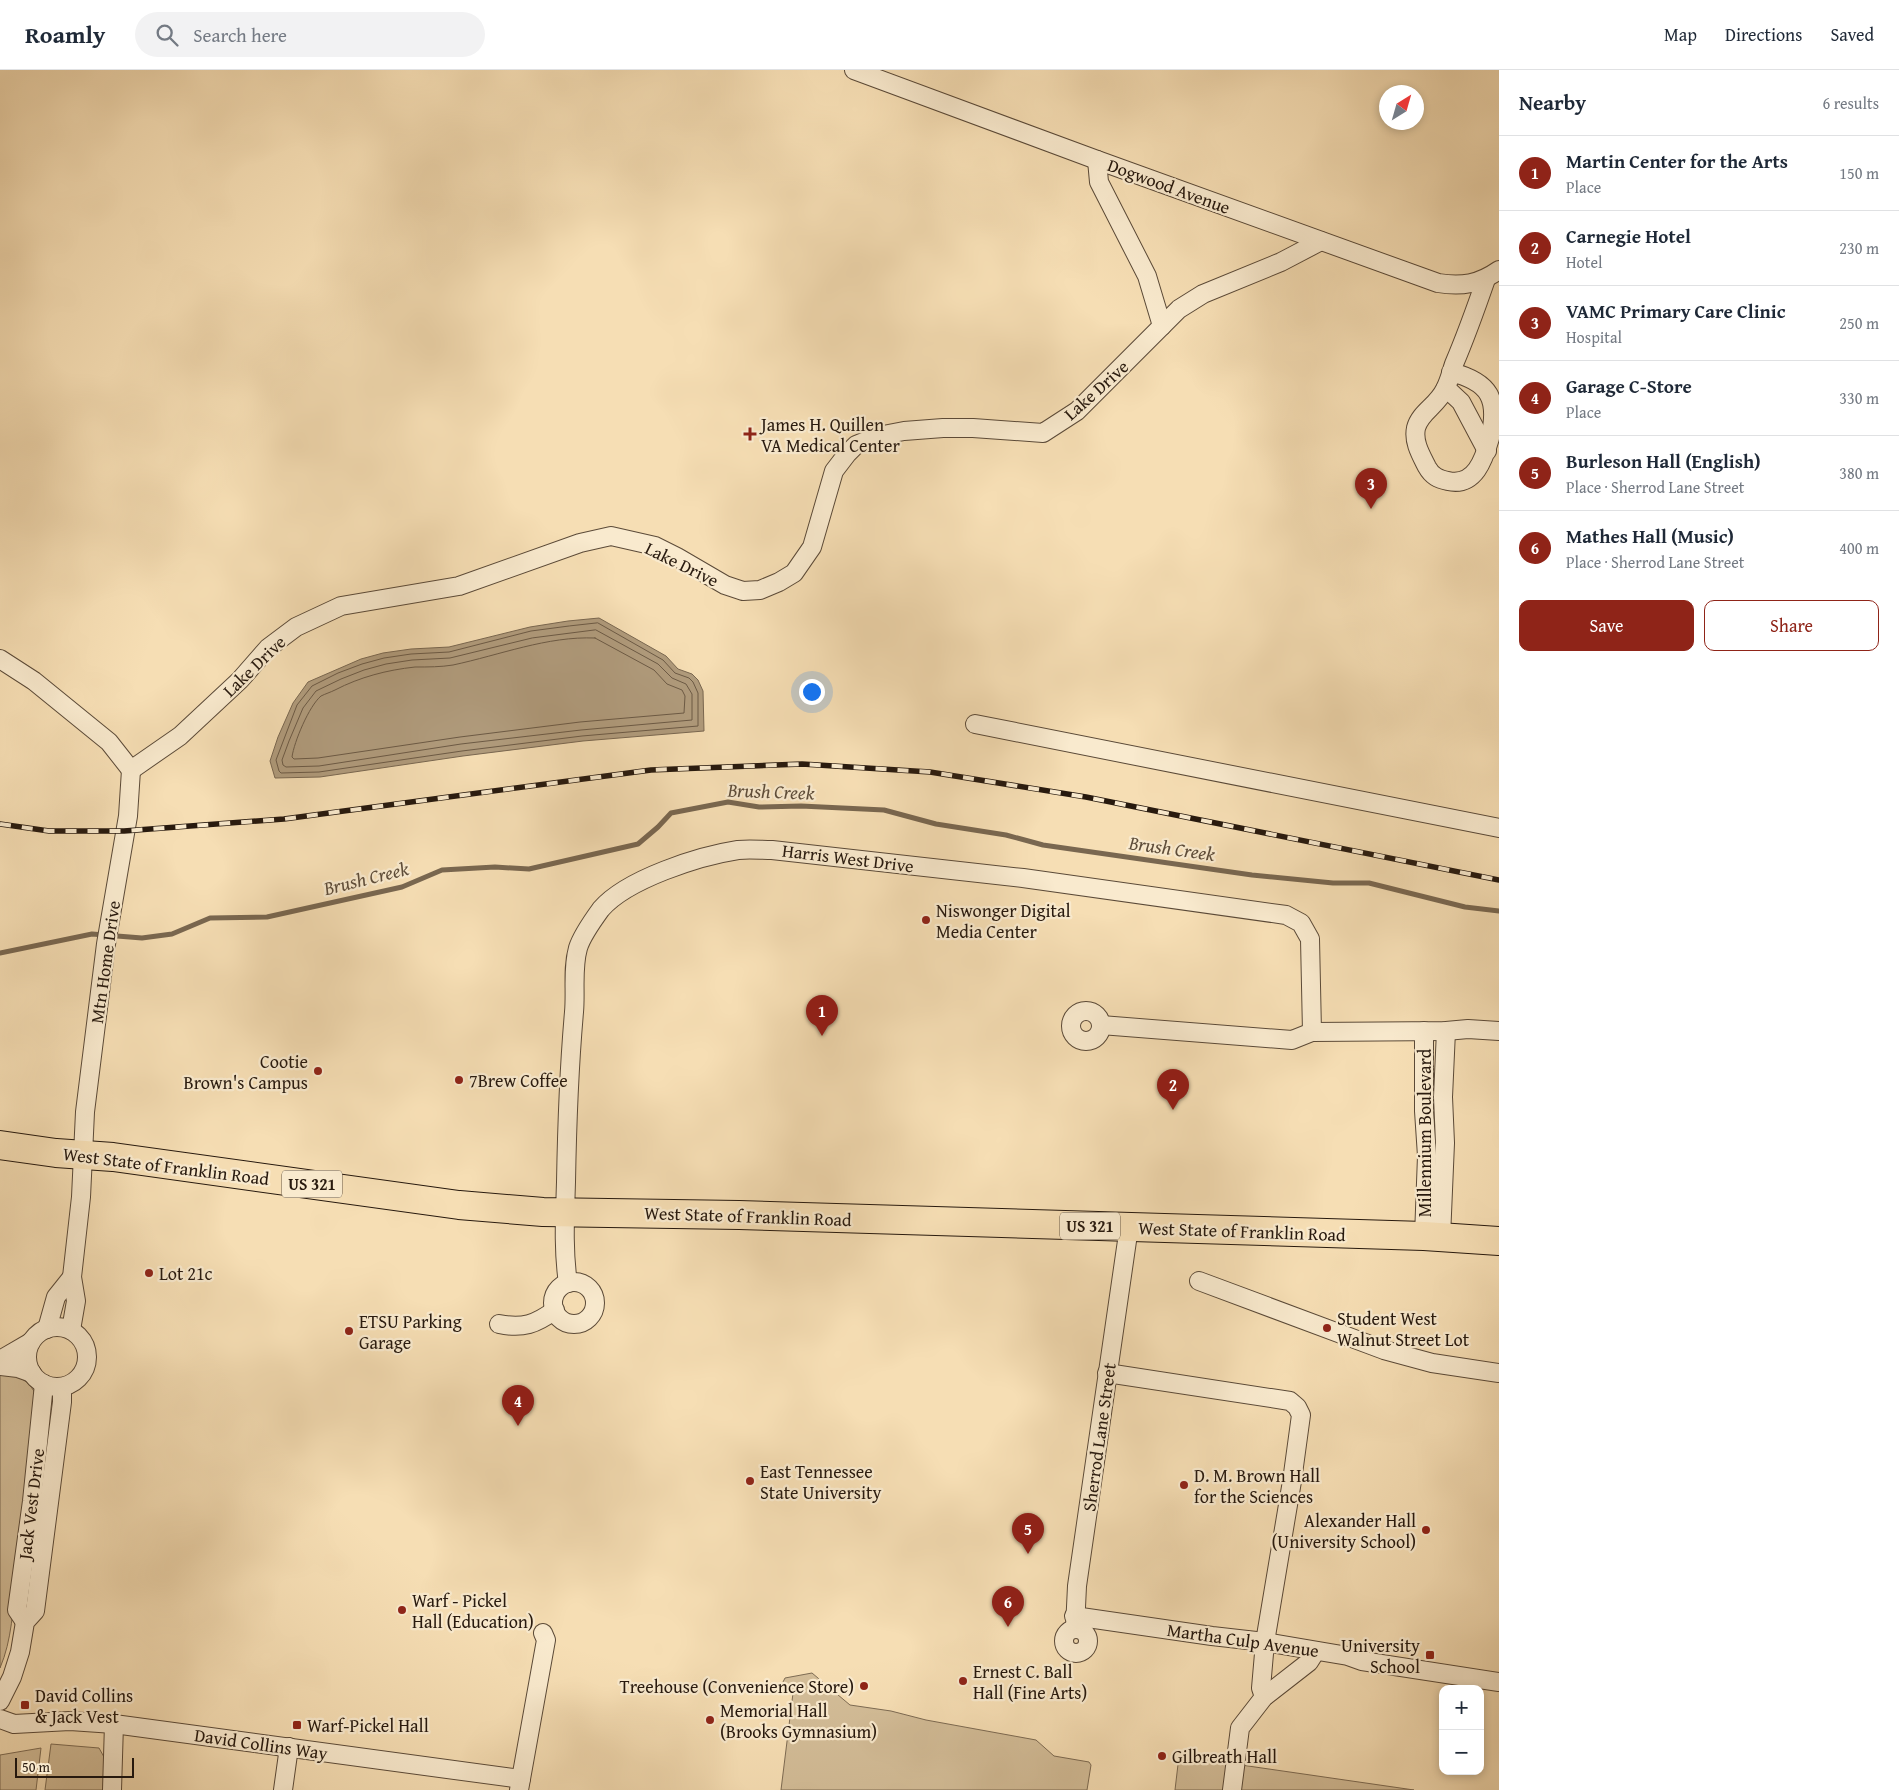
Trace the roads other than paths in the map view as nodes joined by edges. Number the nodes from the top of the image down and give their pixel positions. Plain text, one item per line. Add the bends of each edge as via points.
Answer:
1 (854, 70) edge
2 (1097, 160) junction
3 (1321, 241) junction
4 (1492, 274) edge
5 (1162, 326) junction
6 (1449, 380) junction
7 (1487, 451) junction
8 (0, 659) edge
9 (974, 724) dead end
10 (131, 770) junction
11 (1499, 828) edge
12 (1101, 1025) dead end
13 (1424, 1031) junction
14 (1446, 1031) junction
15 (1312, 1032) junction
16 (1499, 1032) edge
17 (0, 1145) edge
18 (83, 1155) junction
19 (565, 1212) junction
20 (1129, 1227) junction
21 (1432, 1236) junction
22 (1499, 1242) edge
23 (72, 1276) junction
24 (1199, 1281) dead end
25 (568, 1284) junction
26 (555, 1310) junction
27 (499, 1324) dead end
28 (47, 1329) junction
29 (71, 1330) junction
30 (31, 1342) junction
31 (0, 1360) edge
32 (0, 1366) edge
33 (1107, 1373) junction
34 (1499, 1373) edge
35 (38, 1378) junction
36 (62, 1387) junction
37 (25, 1622) junction
38 (1071, 1628) joint
39 (544, 1633) dead end
40 (1265, 1642) junction
41 (1316, 1651) junction
42 (1499, 1682) edge
43 (1264, 1696) junction
44 (0, 1701) edge
45 (0, 1719) edge
46 (114, 1724) junction
47 (289, 1747) junction
48 (520, 1784) edge
49 (112, 1790) edge
50 (283, 1790) edge
51 (1232, 1790) edge

1 - 2 street, Dogwood Avenue
2 - 3 street, Dogwood Avenue
2 - 5 street via 1099,182 1147,276
3 - 4 street, Dogwood Avenue via 1438,283 1456,286
3 - 5 street, Lake Drive via 1282,262 1203,294 1179,309
4 - 6 street
5 - 10 street, Lake Drive via 1077,412 1042,433 943,428 878,436 856,445 834,471 812,547 794,573 779,582 760,590 744,591 725,585 655,546 611,536 580,543 460,586 341,606 296,627 268,648 240,680 180,736
6 - 7 street
6 - 7 street via 1468,378 1491,396 1496,422
6 - 7 street via 1439,402 1421,416 1416,427 1415,440 1430,471 1436,478 1462,482 1478,469
8 - 10 street via 34,681 109,742
9 - 11 street
10 - 18 street, Mtn Home Drive via 128,816 106,944 85,1112
12 - 15 street via 1292,1040
13 - 14 street
13 - 15 street
13 - 21 street, Millennium Boulevard via 1424,1111
14 - 16 street
14 - 21 street via 1445,1142
15 - 19 street, Harris West Drive via 1310,939 1301,922 1286,915 1023,878 801,852 740,850 707,857 662,872 617,894 602,908 578,948 574,971
17 - 18 highway, West State of Franklin Road / US 321
18 - 19 highway, West State of Franklin Road / US 321 via 459,1205
18 - 23 street
19 - 20 highway, West State of Franklin Road / US 321
19 - 25 street, Harris West Drive
20 - 21 highway, West State of Franklin Road / US 321
20 - 33 street, Sherrod Lane Street
21 - 22 highway, West State of Franklin Road / US 321
23 - 28 street via 56,1297
23 - 29 street via 76,1301
24 - 34 street via 1384,1350 1432,1363
25 - 26 street via 558,1291
25 - 26 street via 582,1284 592,1293 595,1299 593,1313 583,1322 570,1323 558,1316
26 - 27 street via 534,1324
28 - 29 street
28 - 30 street
29 - 36 street via 84,1344 88,1362 80,1378
30 - 31 street
30 - 35 street via 27,1360
32 - 35 street via 18,1368
33 - 38 street, Sherrod Lane Street
33 - 40 street via 1290,1401 1297,1407 1301,1415
35 - 36 street via 56,1388
35 - 37 street, Jack Vest Drive via 32,1501 17,1610
36 - 37 street, Jack Vest Drive via 35,1611
37 - 44 street, Jack Vest Drive via 20,1652
38 - 40 street, Martha Culp Avenue
39 - 48 street via 546,1640
40 - 41 street, Martha Culp Avenue
40 - 43 street via 1261,1688
41 - 42 street, Martha Culp Avenue
41 - 43 street via 1309,1662
43 - 51 street via 1240,1728
45 - 46 street, David Collins Way via 14,1724 70,1721
46 - 47 street, David Collins Way
46 - 49 street
47 - 48 street, David Collins Way
47 - 50 street

